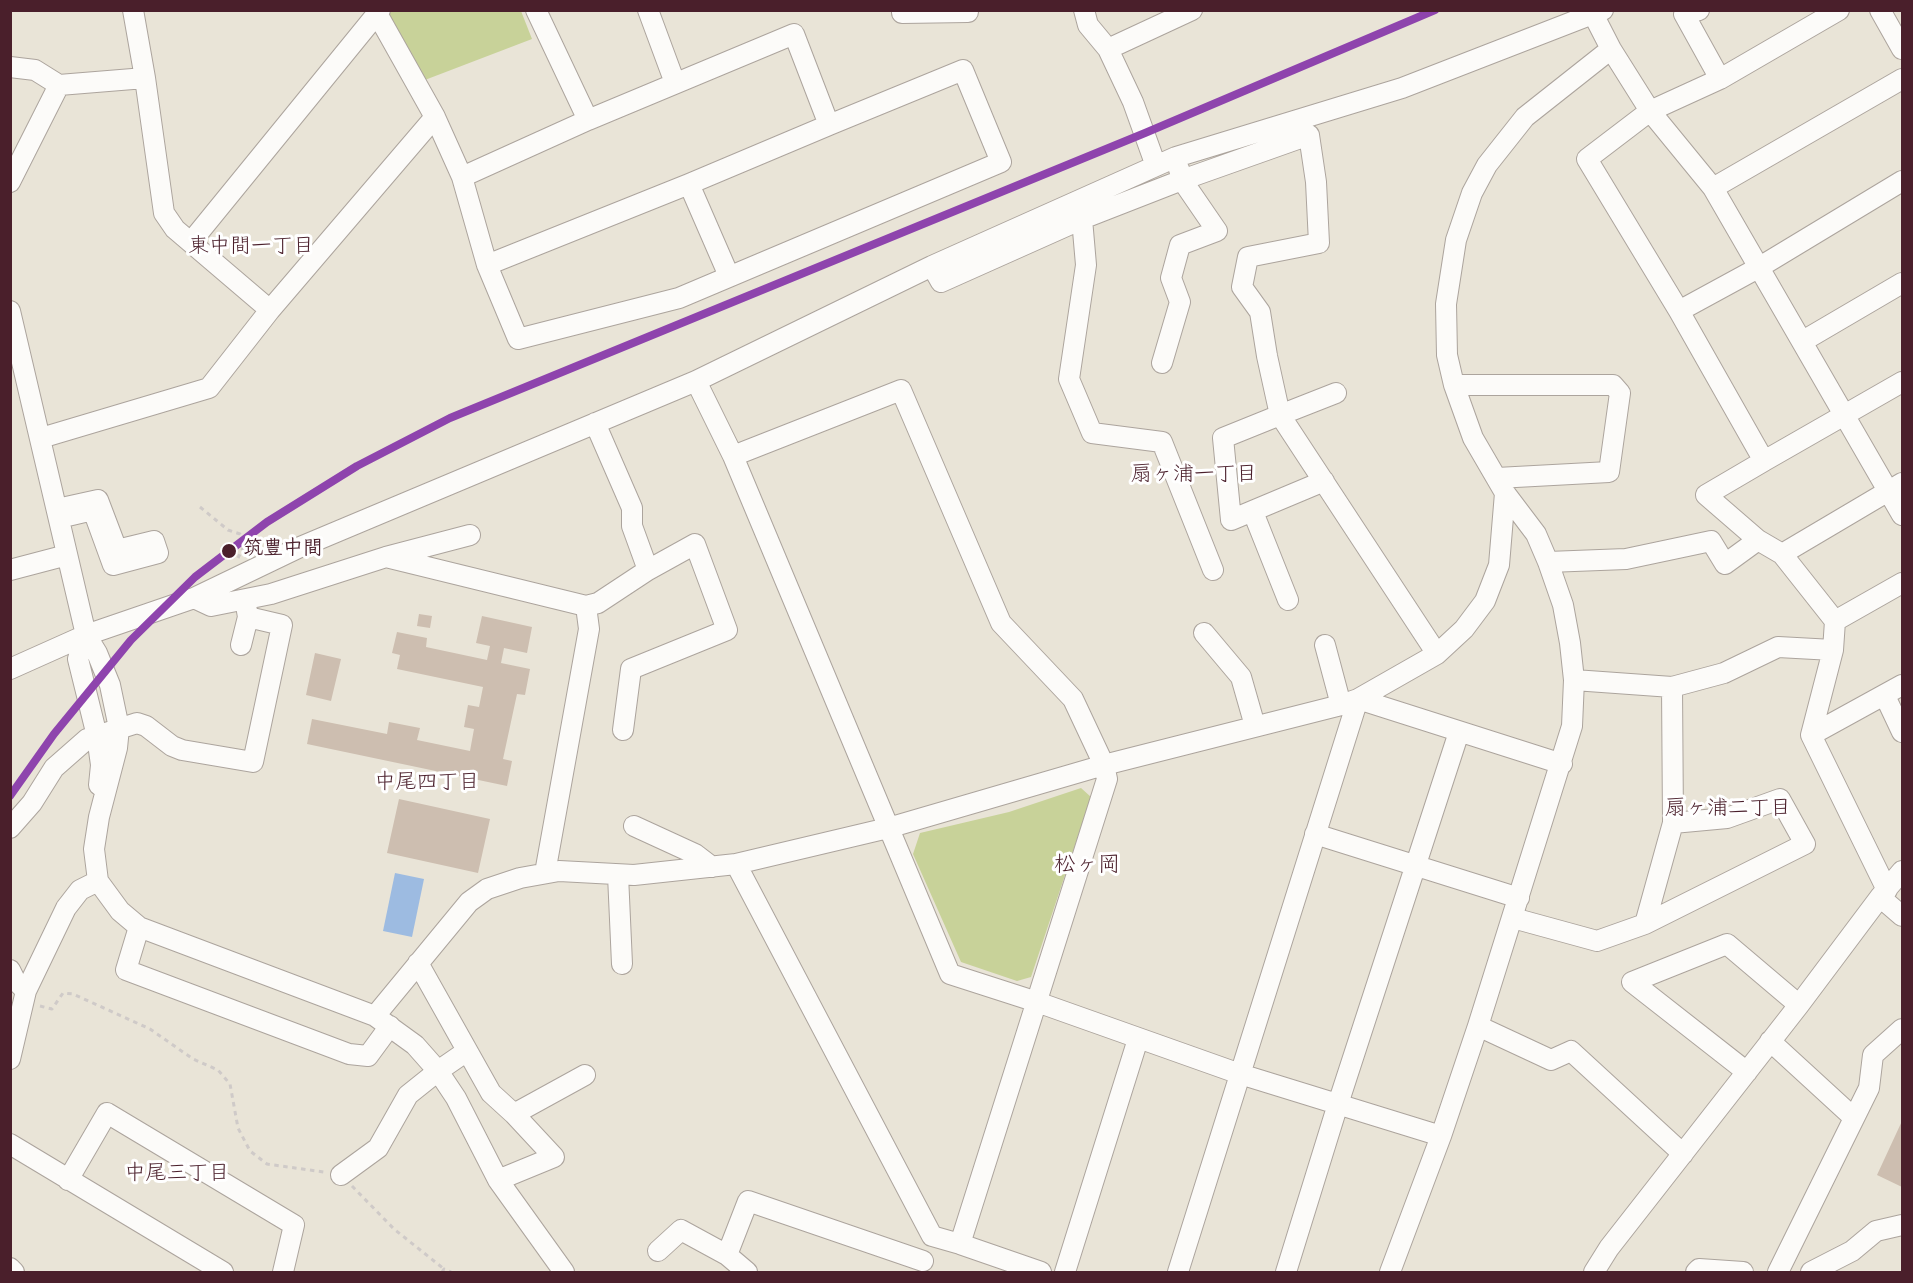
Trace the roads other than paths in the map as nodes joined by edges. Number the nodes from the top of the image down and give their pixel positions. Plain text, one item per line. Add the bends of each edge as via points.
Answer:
1 (133, 10) edge
2 (536, 10) edge
3 (648, 10) edge
4 (902, 10) edge
5 (1084, 10) edge
6 (1192, 10) edge
7 (1699, 10) edge
8 (1839, 10) edge
9 (1880, 10) edge
10 (377, 12) edge
11 (968, 12) dead end
12 (1596, 12) edge
13 (1108, 49) junction
14 (1902, 49) edge
15 (1611, 50) junction
16 (10, 67) edge
17 (145, 78) junction
18 (1720, 79) junction
19 (1902, 79) edge
20 (675, 83) junction
21 (59, 85) junction
22 (1650, 111) junction
23 (435, 117) junction
24 (588, 120) junction
25 (829, 125) junction
26 (1176, 157) junction
27 (1156, 166) junction
28 (462, 177) junction
29 (1182, 180) junction
30 (1902, 181) edge
31 (10, 182) edge
32 (688, 184) junction
33 (1713, 188) junction
34 (1082, 219) junction
35 (191, 242) junction
36 (487, 265) junction
37 (932, 266) junction
38 (1758, 268) junction
39 (729, 276) junction
40 (1902, 283) edge
41 (270, 310) junction
42 (10, 311) edge
43 (1679, 311) junction
44 (1803, 341) junction
45 (15, 351) edge
46 (1162, 363) dead end
47 (696, 381) junction
48 (1902, 382) edge
49 (1454, 385) junction
50 (1336, 393) dead end
51 (1281, 415) junction
52 (1844, 416) junction
53 (595, 423) junction
54 (41, 438) junction
55 (733, 456) junction
56 (1764, 461) junction
57 (1324, 481) junction
58 (1501, 485) junction
59 (1895, 487) edge
60 (1253, 512) junction
61 (58, 514) junction
62 (1902, 515) edge
63 (470, 535) dead end
64 (1758, 540) junction
65 (68, 555) junction
66 (1782, 555) junction
67 (386, 557) junction
68 (1548, 562) junction
69 (10, 570) edge
70 (648, 570) junction
71 (1213, 570) dead end
72 (1902, 583) edge
73 (194, 598) junction
74 (1288, 600) dead end
75 (586, 606) junction
76 (247, 608) junction
77 (1835, 621) junction
78 (1204, 633) dead end
79 (86, 635) junction
80 (242, 645) dead end
81 (1325, 645) dead end
82 (1833, 650) junction
83 (1437, 654) junction
84 (10, 669) edge
85 (1574, 680) junction
86 (1902, 686) edge
87 (1672, 687) junction
88 (1885, 696) junction
89 (1349, 702) junction
90 (1255, 726) junction
91 (119, 728) junction
92 (622, 730) dead end
93 (1459, 732) junction
94 (1902, 732) edge
95 (1811, 735) junction
96 (97, 736) junction
97 (1562, 764) junction
98 (1104, 765) junction
99 (99, 817) junction
100 (1673, 823) junction
101 (634, 826) dead end
102 (10, 828) edge
103 (888, 828) junction
104 (1315, 834) junction
105 (736, 864) junction
106 (712, 867) junction
107 (1416, 867) junction
108 (1902, 871) edge
109 (545, 873) junction
110 (618, 874) junction
111 (98, 881) junction
112 (1883, 893) junction
113 (1519, 898) junction
114 (1902, 916) edge
115 (1514, 918) junction
116 (1645, 924) junction
117 (140, 927) junction
118 (418, 963) junction
119 (622, 964) dead end
120 (10, 970) edge
121 (26, 991) junction
122 (1036, 1002) junction
123 (1799, 1005) junction
124 (382, 1021) junction
125 (1478, 1026) junction
126 (1902, 1029) edge
127 (1138, 1039) junction
128 (1770, 1041) junction
129 (467, 1051) junction
130 (10, 1059) edge
131 (438, 1071) junction
132 (1747, 1072) junction
133 (1240, 1074) junction
134 (585, 1076) dead end
135 (1338, 1104) junction
136 (514, 1114) junction
137 (1854, 1118) junction
138 (1441, 1136) junction
139 (10, 1144) edge
140 (1683, 1154) junction
141 (341, 1175) road end
142 (68, 1180) junction
143 (498, 1180) junction
144 (1902, 1225) edge
145 (932, 1236) junction
146 (960, 1244) junction
147 (658, 1251) dead end
148 (726, 1255) junction
149 (922, 1267) edge
150 (10, 1268) edge
151 (1019, 1269) edge
152 (14, 1272) edge
153 (223, 1272) edge
154 (283, 1272) edge
155 (564, 1272) edge
156 (747, 1272) edge
157 (1041, 1272) edge
158 (1065, 1272) edge
159 (1178, 1272) edge
160 (1286, 1272) edge
161 (1390, 1272) edge
162 (1594, 1272) edge
163 (1696, 1272) edge
164 (1743, 1272) edge
165 (1778, 1272) edge
166 (1811, 1272) edge

1 - 17 street
2 - 24 street
3 - 20 street
4 - 11 street via 902,14
5 - 13 street via 1089,25
6 - 13 street
7 - 18 street via 1684,14
8 - 18 street
9 - 14 street
10 - 23 street
10 - 35 street
12 - 15 street
12 - 26 street via 1402,88
13 - 27 street via 1133,102
15 - 22 street
15 - 49 street via 1525,117 1487,165 1472,193 1456,240 1446,304 1447,355
16 - 21 street via 35,70
17 - 21 street
17 - 35 street via 164,213
18 - 22 street
19 - 33 street
20 - 24 street
20 - 25 street via 794,34
21 - 31 street
22 - 33 street
22 - 43 street via 1587,159
23 - 28 street
23 - 41 street
24 - 28 street
25 - 32 street
25 - 39 street via 963,70 1001,162
26 - 27 street
26 - 29 street
27 - 37 street
28 - 36 street
29 - 34 street
29 - 46 street via 1217,231 1180,245 1171,278 1180,302
29 - 51 street via 1309,135 1319,243 1248,257 1242,287 1260,312
30 - 38 street
32 - 36 street
32 - 39 street
33 - 38 street
34 - 37 street via 941,282
34 - 71 street via 1086,265 1069,379 1092,433 1162,442
35 - 41 street
36 - 39 street via 518,339 679,298
37 - 47 street
38 - 43 street
38 - 44 street
40 - 44 street
41 - 54 street via 209,388
42 - 45 street
43 - 56 street
44 - 52 street
45 - 54 street
47 - 53 street
47 - 55 street
48 - 52 street
49 - 58 street via 1473,438
49 - 58 street via 1612,385 1620,393 1609,472
50 - 51 street
51 - 57 street
51 - 60 street via 1223,438 1231,520
52 - 56 street
52 - 59 street
53 - 70 street via 632,508 632,526
53 - 73 street via 298,548
54 - 61 street
55 - 98 street via 902,390 1001,623 1073,699
55 - 103 street
56 - 64 street via 1706,495
57 - 60 street
57 - 83 street
58 - 68 street via 1536,534
58 - 83 street via 1499,565 1485,601 1464,629
59 - 62 street
59 - 66 street
60 - 74 street
61 - 61 street via 98,500 117,550 154,541 158,553 113,565 93,510
61 - 65 street
63 - 67 street
64 - 66 street
64 - 68 street via 1725,564 1711,541 1626,559
65 - 69 street
65 - 79 street
66 - 77 street
67 - 75 street
67 - 76 street via 271,594
68 - 85 street via 1563,605
70 - 75 street via 598,603
70 - 92 street via 695,544 727,630 631,669
72 - 77 street
73 - 76 street via 211,606
73 - 79 street
75 - 109 street via 589,629
76 - 80 street
76 - 91 street via 282,625 253,762 182,750 137,723
77 - 82 street
78 - 90 street via 1241,677
79 - 84 street
79 - 91 street via 110,685
79 - 96 street via 78,659
81 - 89 street
82 - 87 street via 1778,647 1724,673
82 - 95 street
83 - 89 street
85 - 87 street
85 - 97 street via 1572,726
86 - 88 street
87 - 100 street
88 - 94 street
88 - 95 street
89 - 90 street
89 - 93 street
89 - 104 street
90 - 98 street
91 - 96 street
91 - 99 street
93 - 97 street
93 - 107 street
95 - 112 street
96 - 99 street via 101,765
96 - 102 street via 87,739 54,768
97 - 113 street
98 - 103 street
98 - 122 street via 1107,779
99 - 111 street via 94,849
100 - 116 street
100 - 116 street via 1726,818 1780,799 1805,844
101 - 106 street via 695,854
103 - 105 street
103 - 122 street via 950,974
104 - 107 street
104 - 133 street
105 - 106 street
105 - 145 street
106 - 110 street via 634,876
107 - 113 street
107 - 135 street
108 - 112 street
109 - 110 street
109 - 118 street via 487,889 469,902
110 - 119 street
111 - 117 street via 120,911
111 - 121 street via 80,890 66,908
112 - 114 street
112 - 123 street
113 - 115 street
115 - 116 street via 1597,941
115 - 125 street
117 - 124 street
117 - 124 street via 126,970 349,1054 368,1056
118 - 124 street
118 - 129 street
120 - 121 street
121 - 130 street
122 - 127 street
122 - 146 street
123 - 128 street
123 - 132 street via 1727,944 1632,982
124 - 131 street via 415,1045
125 - 138 street
125 - 140 street via 1551,1060 1571,1051
126 - 137 street via 1873,1055 1869,1088
127 - 133 street
127 - 158 street
128 - 132 street
128 - 137 street
129 - 131 street
129 - 136 street via 491,1093
131 - 141 street via 408,1095 378,1149
131 - 143 street
132 - 140 street
133 - 135 street
133 - 159 street
134 - 136 street
135 - 138 street
135 - 160 street
136 - 143 street via 554,1157
137 - 165 street
138 - 161 street
139 - 142 street
140 - 162 street
142 - 153 street
142 - 154 street via 107,1113 294,1225
143 - 155 street
144 - 166 street via 1876,1231 1852,1251
145 - 146 street
145 - 149 street
146 - 151 street
147 - 148 street via 681,1230
148 - 149 street via 748,1202
148 - 156 street
150 - 152 street
151 - 157 street
163 - 164 street

